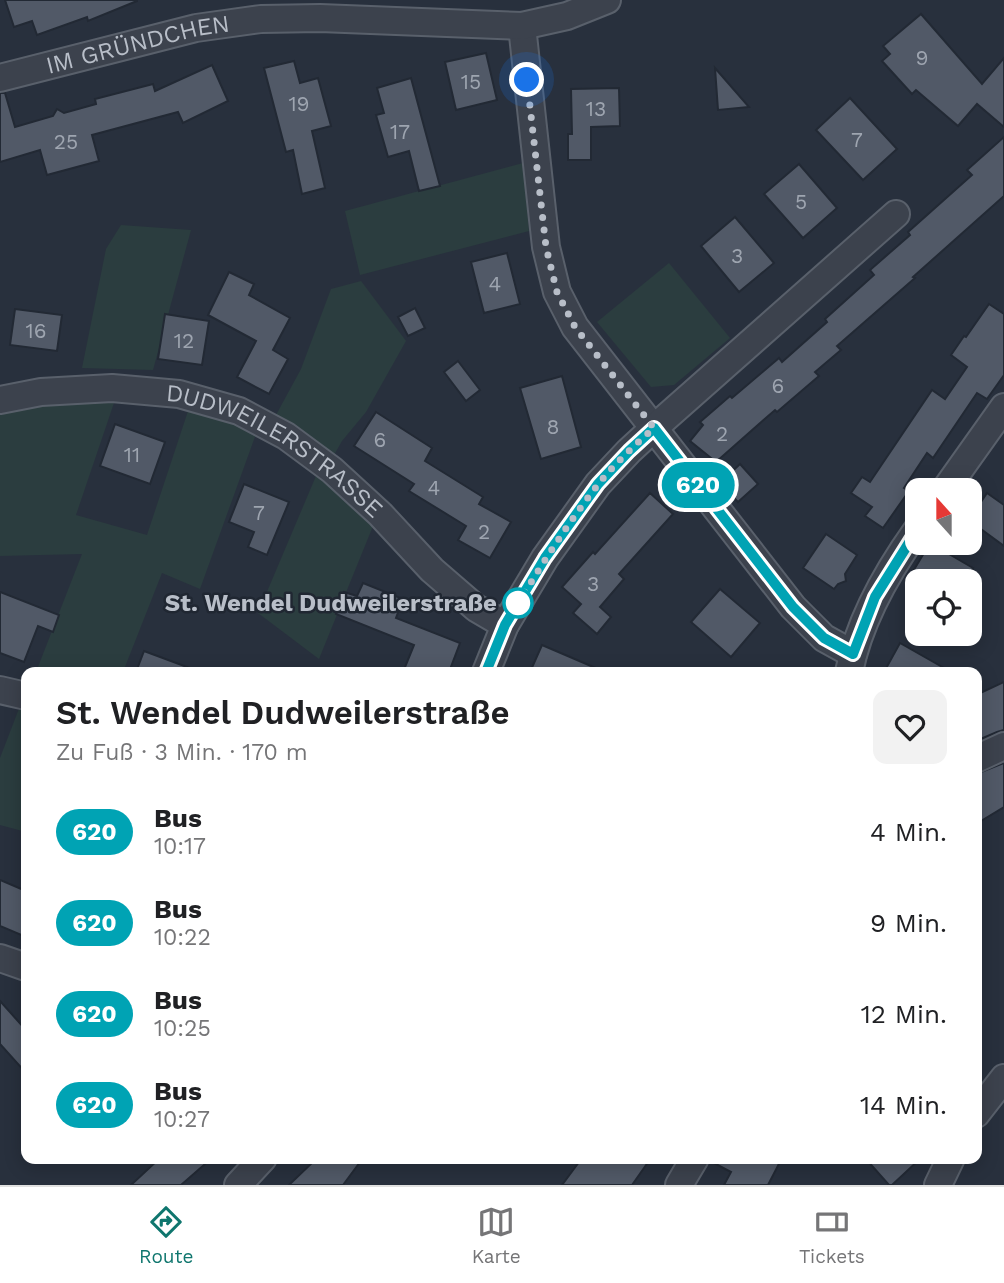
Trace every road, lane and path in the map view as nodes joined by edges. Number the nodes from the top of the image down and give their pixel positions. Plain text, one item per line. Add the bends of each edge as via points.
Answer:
1 (607, 0) edge
2 (522, 26) junction
3 (0, 78) edge
4 (896, 214) dead end
5 (0, 400) edge
6 (1004, 407) edge
7 (654, 428) junction
8 (954, 478) edge
9 (905, 549) edge
10 (505, 625) junction
11 (851, 663) edge
12 (487, 667) edge
13 (0, 690) edge
14 (21, 695) edge
15 (1004, 746) edge
16 (982, 755) edge
17 (0, 958) edge
18 (21, 965) edge
19 (1004, 1078) edge
20 (982, 1106) edge
21 (257, 1164) edge
22 (691, 1164) edge
23 (948, 1164) edge
24 (238, 1185) edge
25 (679, 1185) edge
26 (938, 1185) edge

1 - 2 street, IM GRÜNDCHEN via 567,16
2 - 3 street, IM GRÜNDCHEN via 261,19 196,28
2 - 7 street via 546,247 557,292 575,327
4 - 7 street
5 - 10 street, DUDWEILERSTRASSE via 112,388 179,394 239,411 286,436 332,470 432,569 476,608
6 - 8 street
7 - 10 street via 598,484
7 - 11 street via 793,607
9 - 11 street via 875,597
10 - 12 street
13 - 14 street
15 - 16 street
17 - 18 street
19 - 20 street
21 - 24 street
22 - 25 street
23 - 26 street

